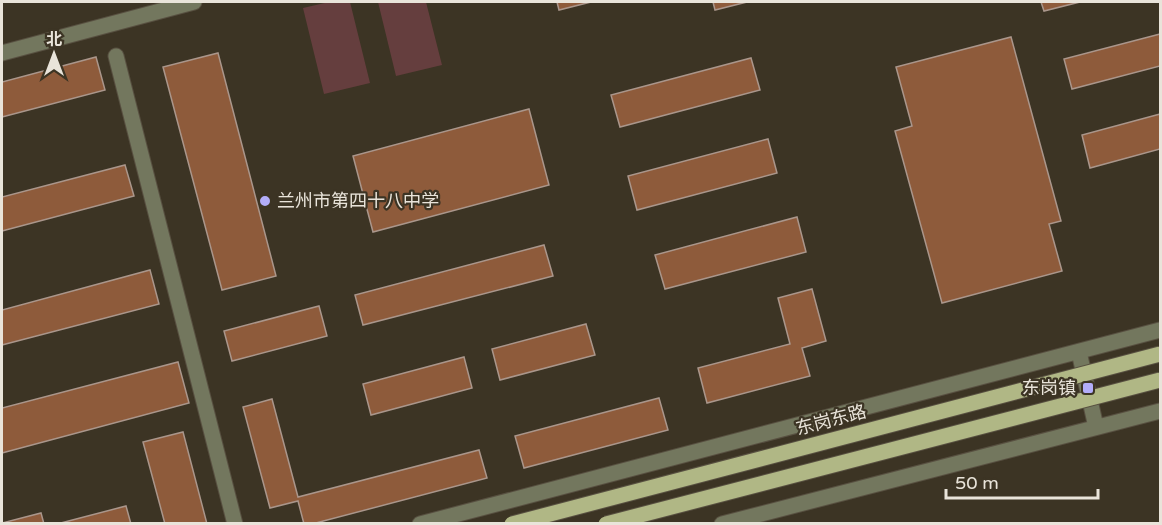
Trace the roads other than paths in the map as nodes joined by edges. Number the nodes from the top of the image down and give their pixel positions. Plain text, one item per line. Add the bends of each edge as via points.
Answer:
1 (194, 2) edge
2 (2, 53) edge
3 (116, 56) dead end
4 (1161, 330) edge
5 (1079, 352) junction
6 (1161, 354) edge
7 (1161, 380) edge
8 (1161, 411) edge
9 (1096, 428) junction
10 (235, 524) edge
11 (420, 524) edge
12 (512, 524) edge
13 (606, 524) edge
14 (722, 524) edge

1 - 2 street
3 - 10 street
4 - 5 street
5 - 9 street
5 - 11 street
6 - 12 main road, 东岗东路, bridge
7 - 13 main road, bridge
8 - 9 street
9 - 14 street

